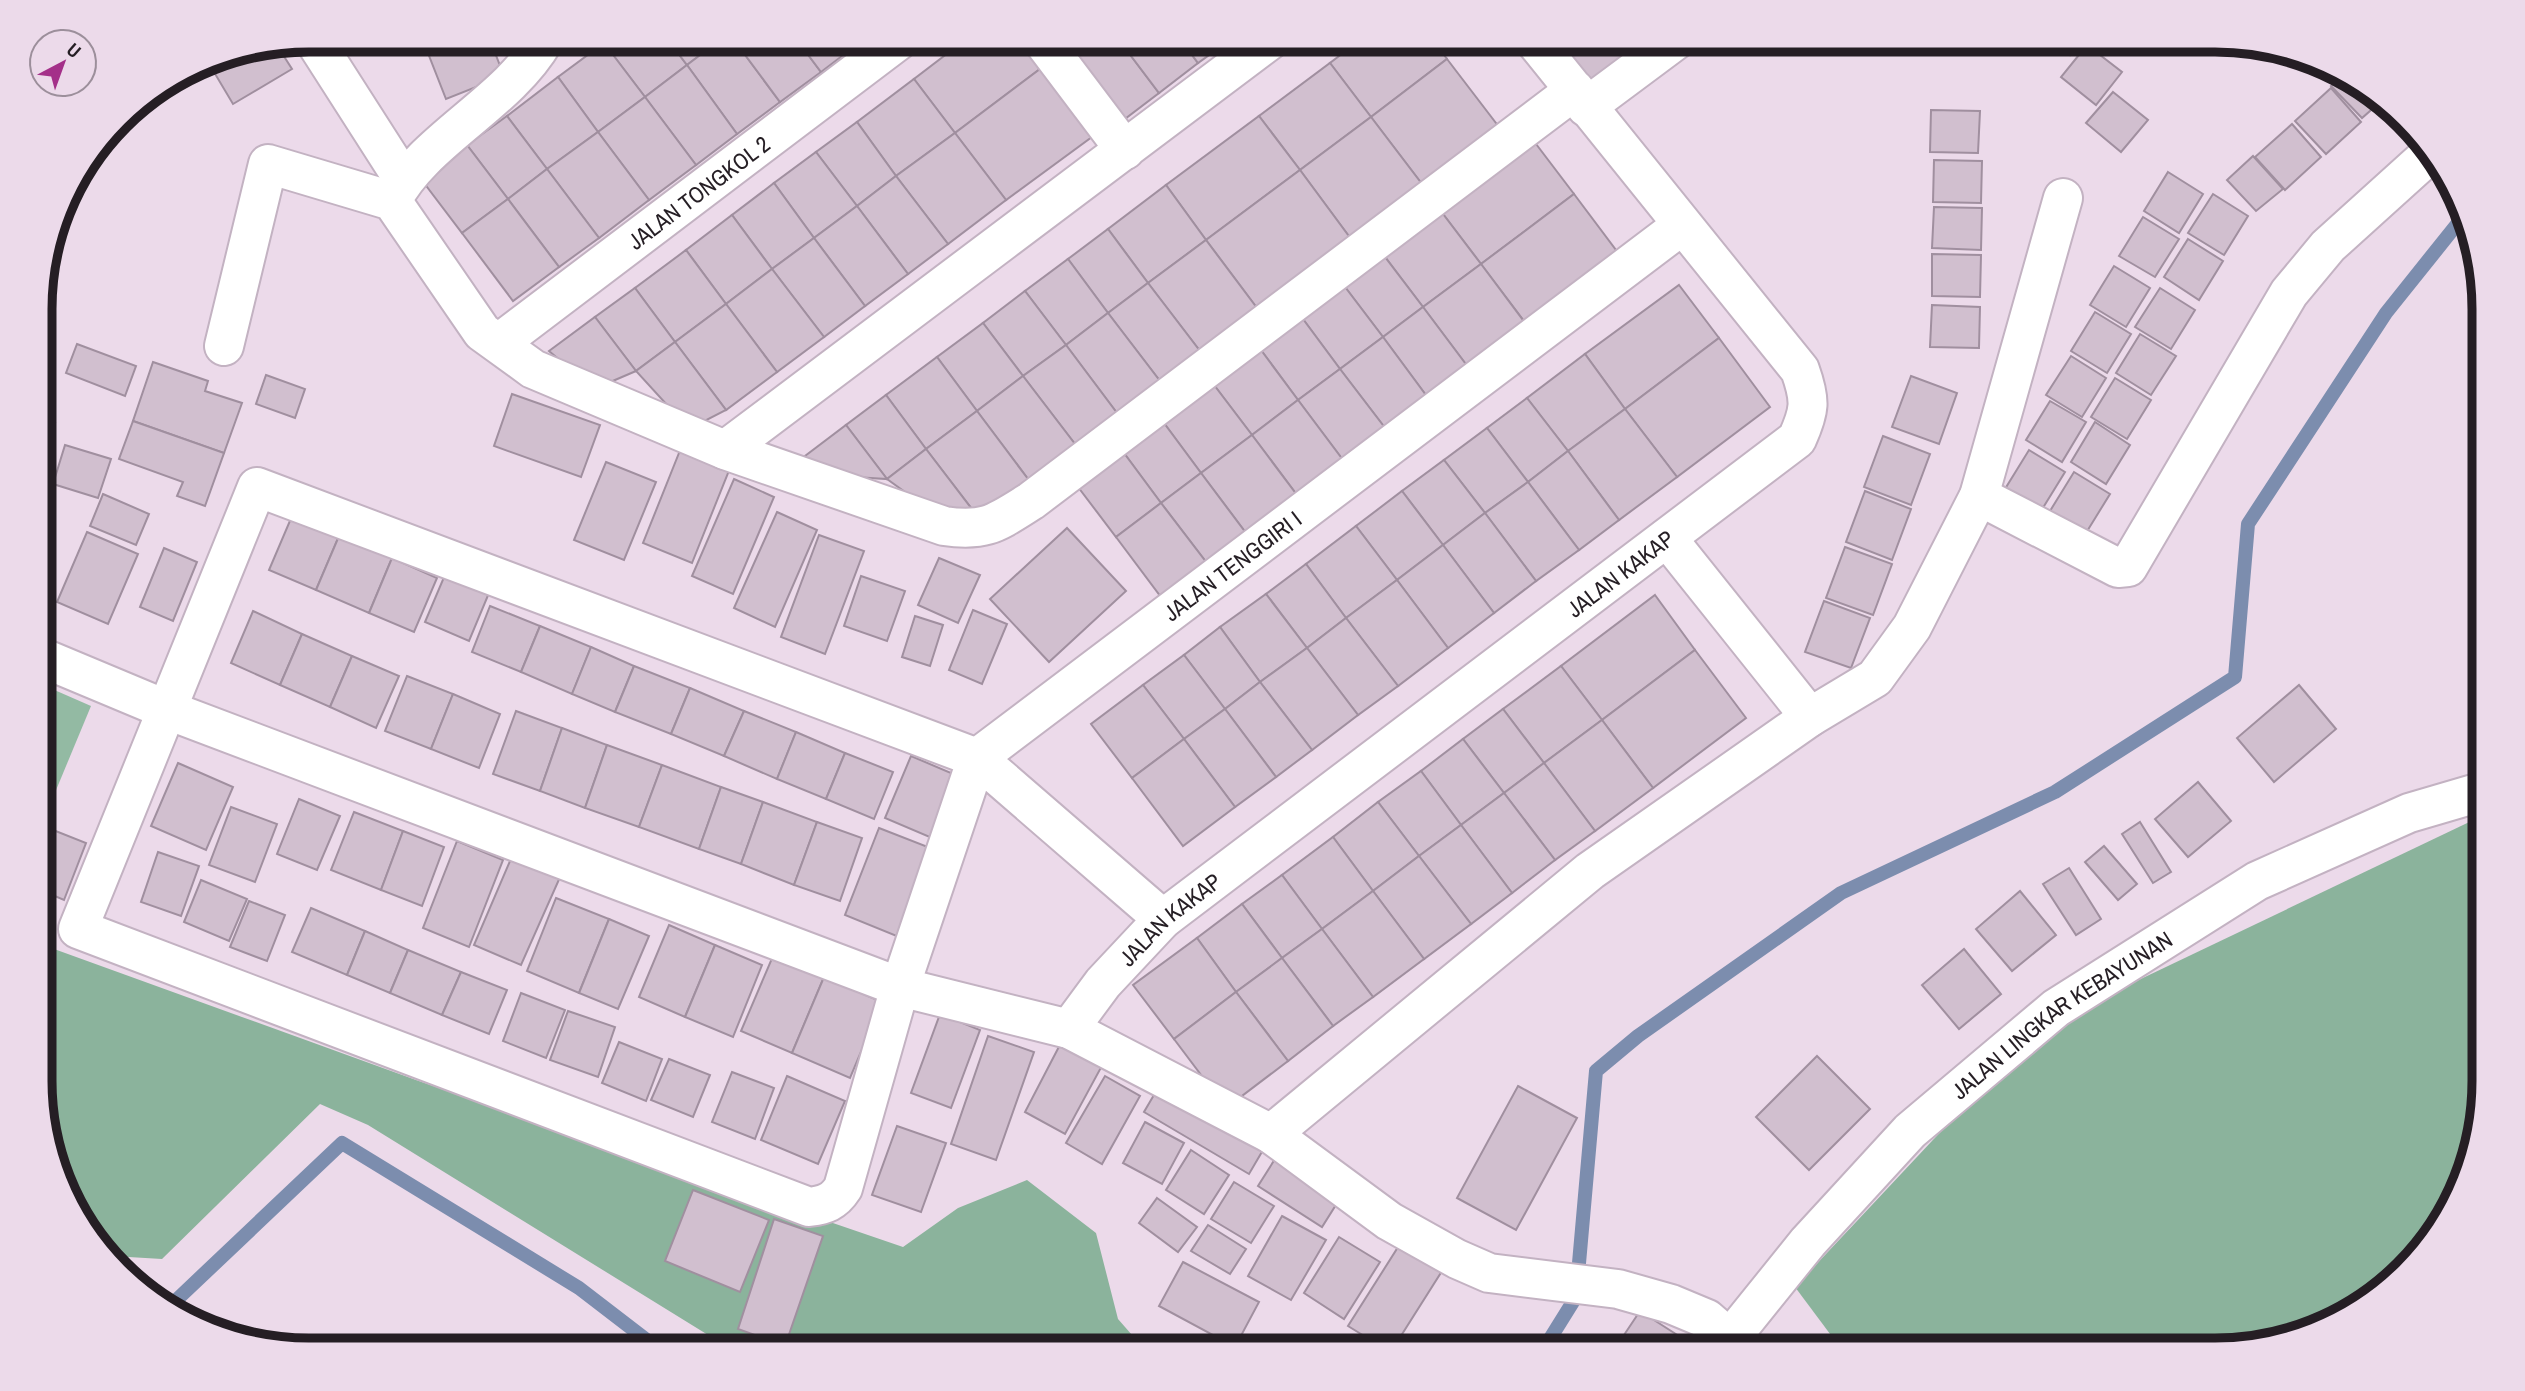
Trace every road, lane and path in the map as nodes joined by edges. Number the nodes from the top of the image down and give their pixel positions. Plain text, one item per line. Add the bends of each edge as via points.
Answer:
1 (321, 52) edge
2 (538, 52) edge
3 (883, 52) edge
4 (1051, 52) edge
5 (1254, 52) edge
6 (1543, 52) edge
7 (1656, 52) edge
8 (1580, 99) junction
9 (1125, 150) junction
10 (2424, 160) edge
11 (398, 190) junction
12 (2063, 198) dead end
13 (1681, 226) junction
14 (499, 343) junction
15 (224, 346) dead end
16 (725, 450) junction
17 (1979, 496) junction
18 (1667, 538) junction
19 (52, 662) edge
20 (165, 709) junction
21 (1810, 717) junction
22 (977, 758) junction
23 (2472, 795) edge
24 (1164, 919) junction
25 (900, 987) junction
26 (1069, 1029) junction
27 (1271, 1135) junction
28 (1722, 1338) edge
29 (1735, 1338) edge

1 - 11 street
2 - 11 street
3 - 14 street, JALAN TONGKOL 2
4 - 9 street
5 - 9 street
6 - 8 street, JALAN KAKAP
7 - 8 street
8 - 13 street, JALAN KAKAP
8 - 16 street via 999,521 973,530 944,526
9 - 16 street
10 - 17 street via 2328,246 2289,293 2129,567 2118,568
11 - 14 street via 482,332
11 - 15 street via 268,164
12 - 17 street
13 - 18 street, JALAN KAKAP via 1800,370 1809,395 1808,413 1797,439
13 - 22 street, JALAN TENGGIRI I
14 - 16 street via 533,369
17 - 21 street via 1912,627 1875,678
18 - 21 street
18 - 24 street, JALAN KAKAP
19 - 20 street
20 - 22 street via 257,487
20 - 25 street
20 - 25 street via 78,929 809,1207 825,1205 843,1188
21 - 27 street via 1590,871
22 - 24 street
22 - 25 street
23 - 29 street, JALAN LINGKAR KEBAYUNAN via 2409,813 2257,881 2056,1008 1910,1131 1808,1242
24 - 26 street, JALAN KAKAP via 1102,983
25 - 26 street
26 - 27 street
27 - 28 street via 1389,1221 1457,1259 1489,1273 1618,1289 1671,1304 1707,1319

